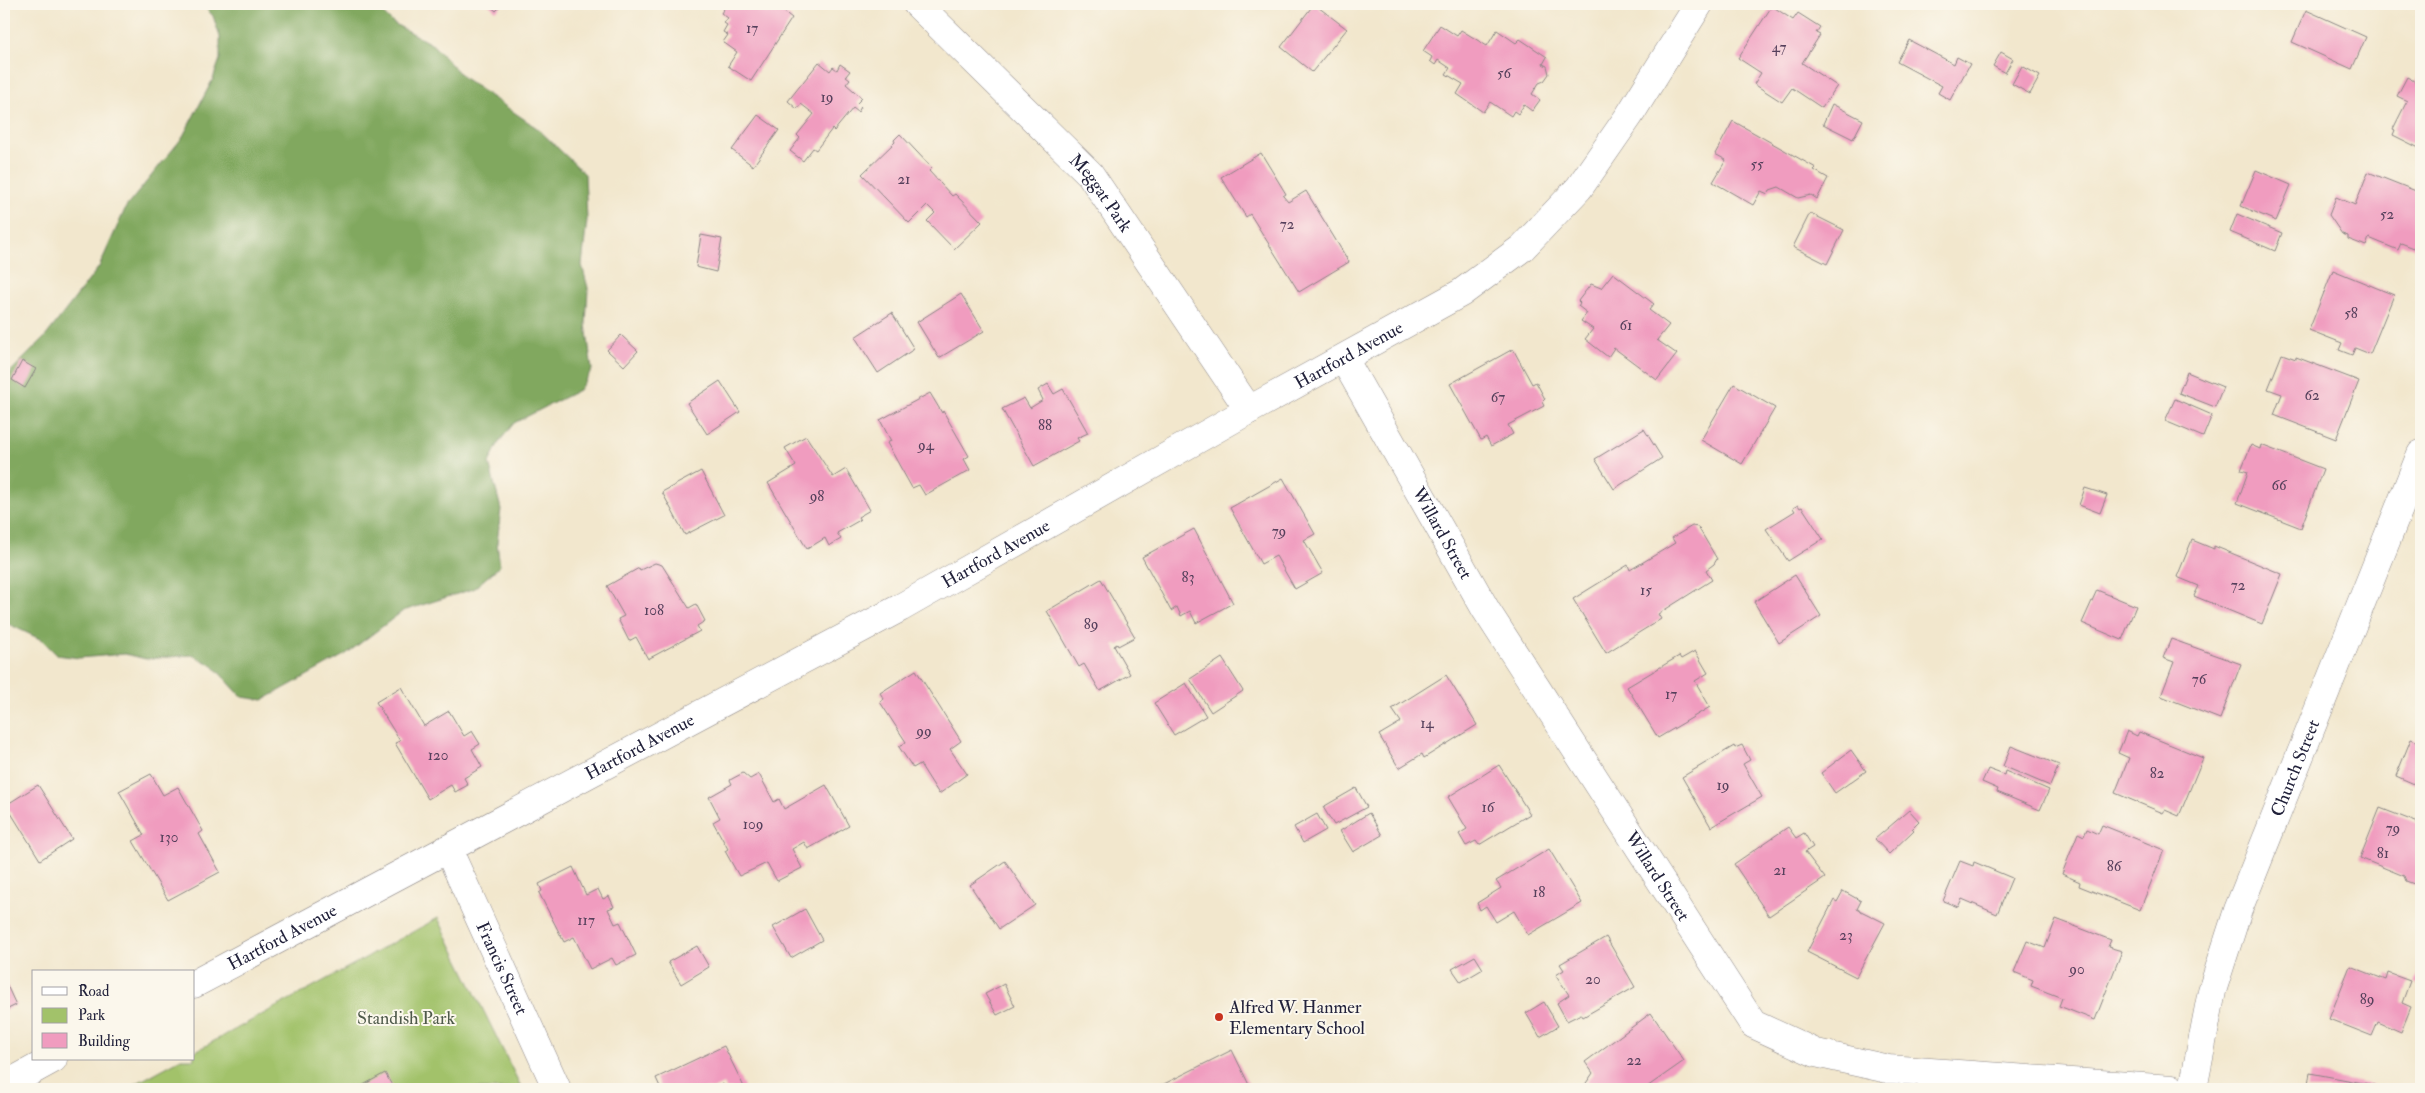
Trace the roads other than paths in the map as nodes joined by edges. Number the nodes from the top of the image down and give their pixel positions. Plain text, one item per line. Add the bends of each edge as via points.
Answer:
1 (917, 4) edge
2 (1698, 4) edge
3 (1344, 359) junction
4 (1249, 410) junction
5 (2421, 454) edge
6 (448, 849) junction
7 (195, 983) edge
8 (51, 1060) edge
9 (4, 1086) edge
10 (557, 1089) edge
11 (2172, 1089) edge
12 (2194, 1089) edge

1 - 4 street, Meggat Park via 1090,174
2 - 3 street, Hartford Avenue via 1629,116 1579,188 1522,248 1461,293
3 - 4 street, Hartford Avenue
3 - 11 street, Willard Street via 1486,610 1753,1024 1816,1053 1888,1069
4 - 6 street, Hartford Avenue via 900,608
5 - 12 street, Church Street via 2238,910 2212,991
6 - 7 street, Hartford Avenue
6 - 10 street, Francis Street
8 - 9 street

